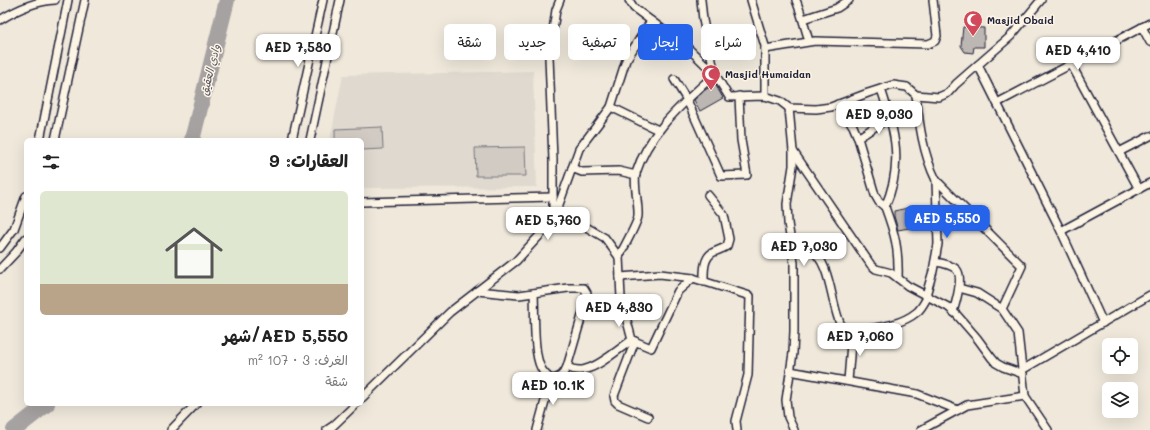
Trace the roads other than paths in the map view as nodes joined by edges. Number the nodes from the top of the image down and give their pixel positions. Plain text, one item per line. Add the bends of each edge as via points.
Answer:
1 (55, 0) edge
2 (68, 0) edge
3 (85, 0) edge
4 (323, 0) edge
5 (340, 0) edge
6 (560, 0) edge
7 (629, 0) edge
8 (701, 0) edge
9 (751, 0) edge
10 (796, 0) edge
11 (849, 0) edge
12 (932, 0) edge
13 (1041, 0) edge
14 (803, 19) junction
15 (0, 20) edge
16 (651, 21) junction
17 (1150, 23) edge
18 (1142, 27) junction
19 (809, 41) junction
20 (1150, 42) edge
21 (765, 48) junction
22 (1071, 64) junction
23 (978, 65) junction
24 (715, 74) junction
25 (674, 79) dead end
26 (881, 89) junction
27 (916, 95) junction
28 (740, 96) junction
29 (765, 96) junction
30 (687, 100) junction
31 (997, 103) junction
32 (838, 104) junction
33 (611, 107) junction
34 (789, 108) junction
35 (890, 117) junction
36 (658, 130) junction
37 (1150, 136) edge
38 (40, 138) edge
39 (55, 138) edge
40 (292, 138) edge
41 (310, 138) edge
42 (858, 138) junction
43 (794, 151) junction
44 (1119, 152) junction
45 (572, 168) junction
46 (636, 174) junction
47 (936, 180) junction
48 (1150, 183) edge
49 (1139, 189) junction
50 (708, 195) dead end
51 (553, 198) junction
52 (24, 202) edge
53 (364, 202) edge
54 (885, 207) junction
55 (552, 221) junction
56 (1061, 231) junction
57 (24, 241) edge
58 (792, 245) junction
59 (0, 248) edge
60 (619, 257) junction
61 (935, 262) junction
62 (0, 269) edge
63 (620, 277) junction
64 (693, 278) junction
65 (898, 278) junction
66 (704, 282) junction
67 (959, 288) junction
68 (477, 291) junction
69 (534, 293) junction
70 (1150, 295) edge
71 (927, 296) junction
72 (1002, 309) junction
73 (953, 312) junction
74 (1103, 323) junction
75 (852, 331) junction
76 (634, 341) junction
77 (567, 367) junction
78 (790, 371) junction
79 (1023, 372) junction
80 (551, 379) junction
81 (848, 381) junction
82 (364, 396) edge
83 (1025, 396) junction
84 (194, 406) edge
85 (354, 406) edge
86 (958, 410) junction
87 (648, 417) dead end
88 (171, 430) edge
89 (327, 430) edge
90 (537, 430) edge
91 (737, 430) edge
92 (794, 430) edge
93 (921, 430) edge
94 (1048, 430) edge

1 - 15 street via 44,0
2 - 38 street
3 - 39 street
4 - 40 street
5 - 41 street
6 - 51 street via 556,10 549,57
7 - 16 street via 634,8
8 - 24 street
9 - 21 street
10 - 14 street
11 - 14 street via 837,8
12 - 19 street via 936,36 935,41 931,43
13 - 23 street via 1011,36
14 - 19 street
16 - 24 street via 689,49
16 - 33 street via 626,60
17 - 18 street
18 - 20 street
18 - 22 street
19 - 21 street
21 - 29 street
22 - 31 street
22 - 44 street
23 - 27 street via 948,93 939,97
23 - 31 street
24 - 28 street via 729,97
24 - 30 street
25 - 30 street
26 - 27 street via 907,86
26 - 32 street
26 - 35 street
27 - 47 street via 918,120 930,169
28 - 29 street
28 - 30 street via 741,140 747,174 721,176
29 - 34 street via 780,101
30 - 36 street
31 - 56 street
32 - 34 street via 816,109
32 - 42 street
33 - 36 street
33 - 45 street via 579,149
34 - 43 street
35 - 42 street
35 - 54 street via 896,154 894,180
36 - 46 street
37 - 44 street
42 - 54 street via 875,195
43 - 58 street via 788,204
43 - 65 street via 871,265
44 - 49 street
45 - 46 street via 582,172 618,171
45 - 55 street
46 - 60 street via 638,218
47 - 61 street via 938,244
47 - 72 street via 1022,266
48 - 49 street
49 - 56 street
50 - 66 street via 724,216 729,239 728,246 708,257
51 - 53 street
51 - 55 street
52 - 59 street via 14,229
54 - 65 street via 898,247
55 - 60 street via 581,224 605,238
55 - 68 street via 516,261
56 - 74 street
57 - 62 street
58 - 75 street via 810,249 820,261 830,286 840,325 844,331
58 - 78 street via 794,331
60 - 63 street
61 - 67 street via 951,266 959,272
61 - 71 street
63 - 64 street via 660,274
63 - 76 street via 621,298
64 - 66 street
64 - 76 street via 678,291 651,348
65 - 71 street
66 - 91 street via 750,296 748,375 736,421
67 - 72 street via 977,292
67 - 73 street
68 - 69 street via 519,295
68 - 82 street via 450,312
69 - 77 street via 579,287 584,288 587,293
69 - 80 street via 536,352 540,367
70 - 74 street
71 - 73 street
71 - 75 street via 918,311 905,320
72 - 79 street via 1018,333
73 - 79 street via 991,358 1003,367
74 - 79 street
75 - 81 street
76 - 77 street via 585,370
76 - 87 street via 614,396 618,404
77 - 80 street via 559,378
78 - 81 street
78 - 92 street via 786,400 788,417
79 - 83 street
80 - 90 street
81 - 86 street via 917,394
83 - 86 street via 968,405
83 - 94 street
84 - 88 street
85 - 89 street
86 - 93 street

